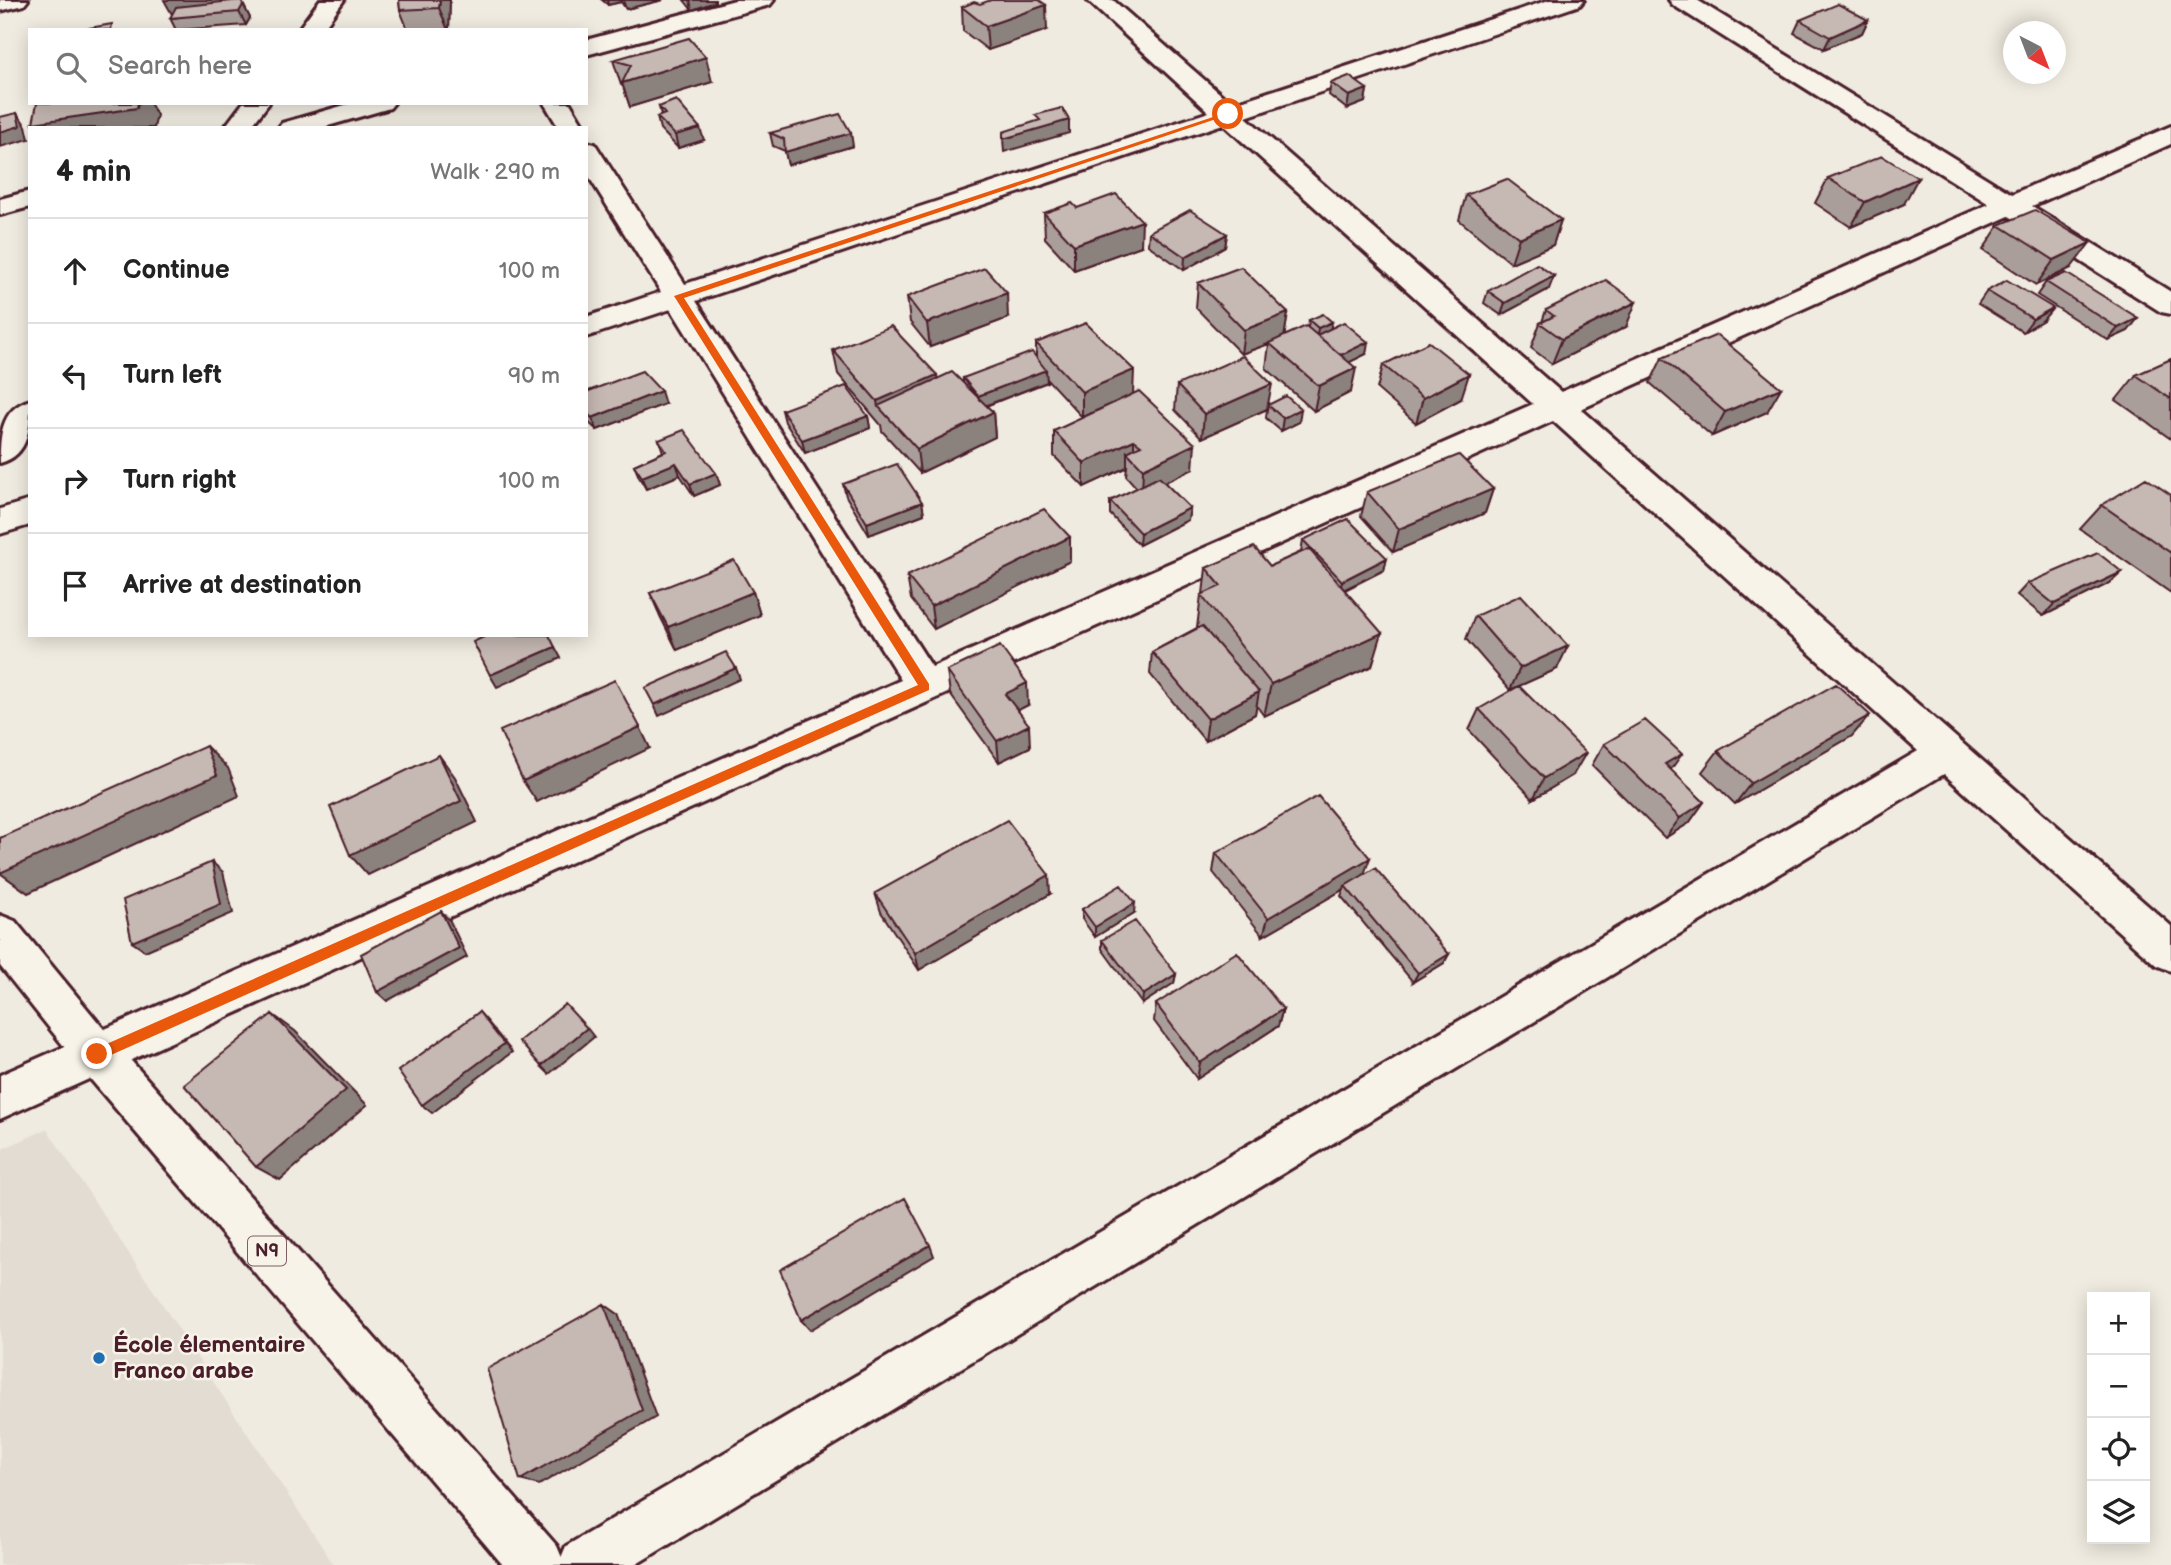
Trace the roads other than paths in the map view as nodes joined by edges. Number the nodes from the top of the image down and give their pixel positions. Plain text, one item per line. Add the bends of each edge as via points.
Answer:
1 (16, 0) edge
2 (332, 0) edge
3 (762, 0) edge
4 (1099, 0) edge
5 (1572, 0) edge
6 (1681, 0) edge
7 (0, 4) edge
8 (311, 28) edge
9 (588, 47) edge
10 (254, 105) edge
11 (374, 105) edge
12 (558, 105) edge
13 (1228, 114) junction
14 (239, 126) edge
15 (298, 126) edge
16 (571, 126) edge
17 (2171, 134) edge
18 (588, 153) edge
19 (28, 200) edge
20 (2011, 205) junction
21 (0, 207) edge
22 (679, 296) junction
23 (2171, 305) edge
24 (588, 326) edge
25 (1557, 407) junction
26 (28, 414) edge
27 (0, 452) edge
28 (28, 513) edge
29 (0, 522) edge
30 (925, 687) junction
31 (1947, 753) junction
32 (0, 934) edge
33 (2171, 952) edge
34 (97, 1054) junction
35 (0, 1097) edge
36 (538, 1565) edge
37 (585, 1565) edge

1 - 7 street
2 - 8 street
3 - 9 street
4 - 13 street
5 - 13 street
6 - 20 street
10 - 14 street
11 - 15 street
12 - 16 street
13 - 22 street
13 - 25 street
17 - 20 street
18 - 22 street
19 - 21 street
20 - 23 street
20 - 25 street
22 - 24 street
22 - 30 street
25 - 30 street
25 - 31 street
26 - 27 street
28 - 29 street
30 - 34 street
31 - 33 street
31 - 37 street
32 - 34 street, N9
34 - 35 street
34 - 36 street, N9

